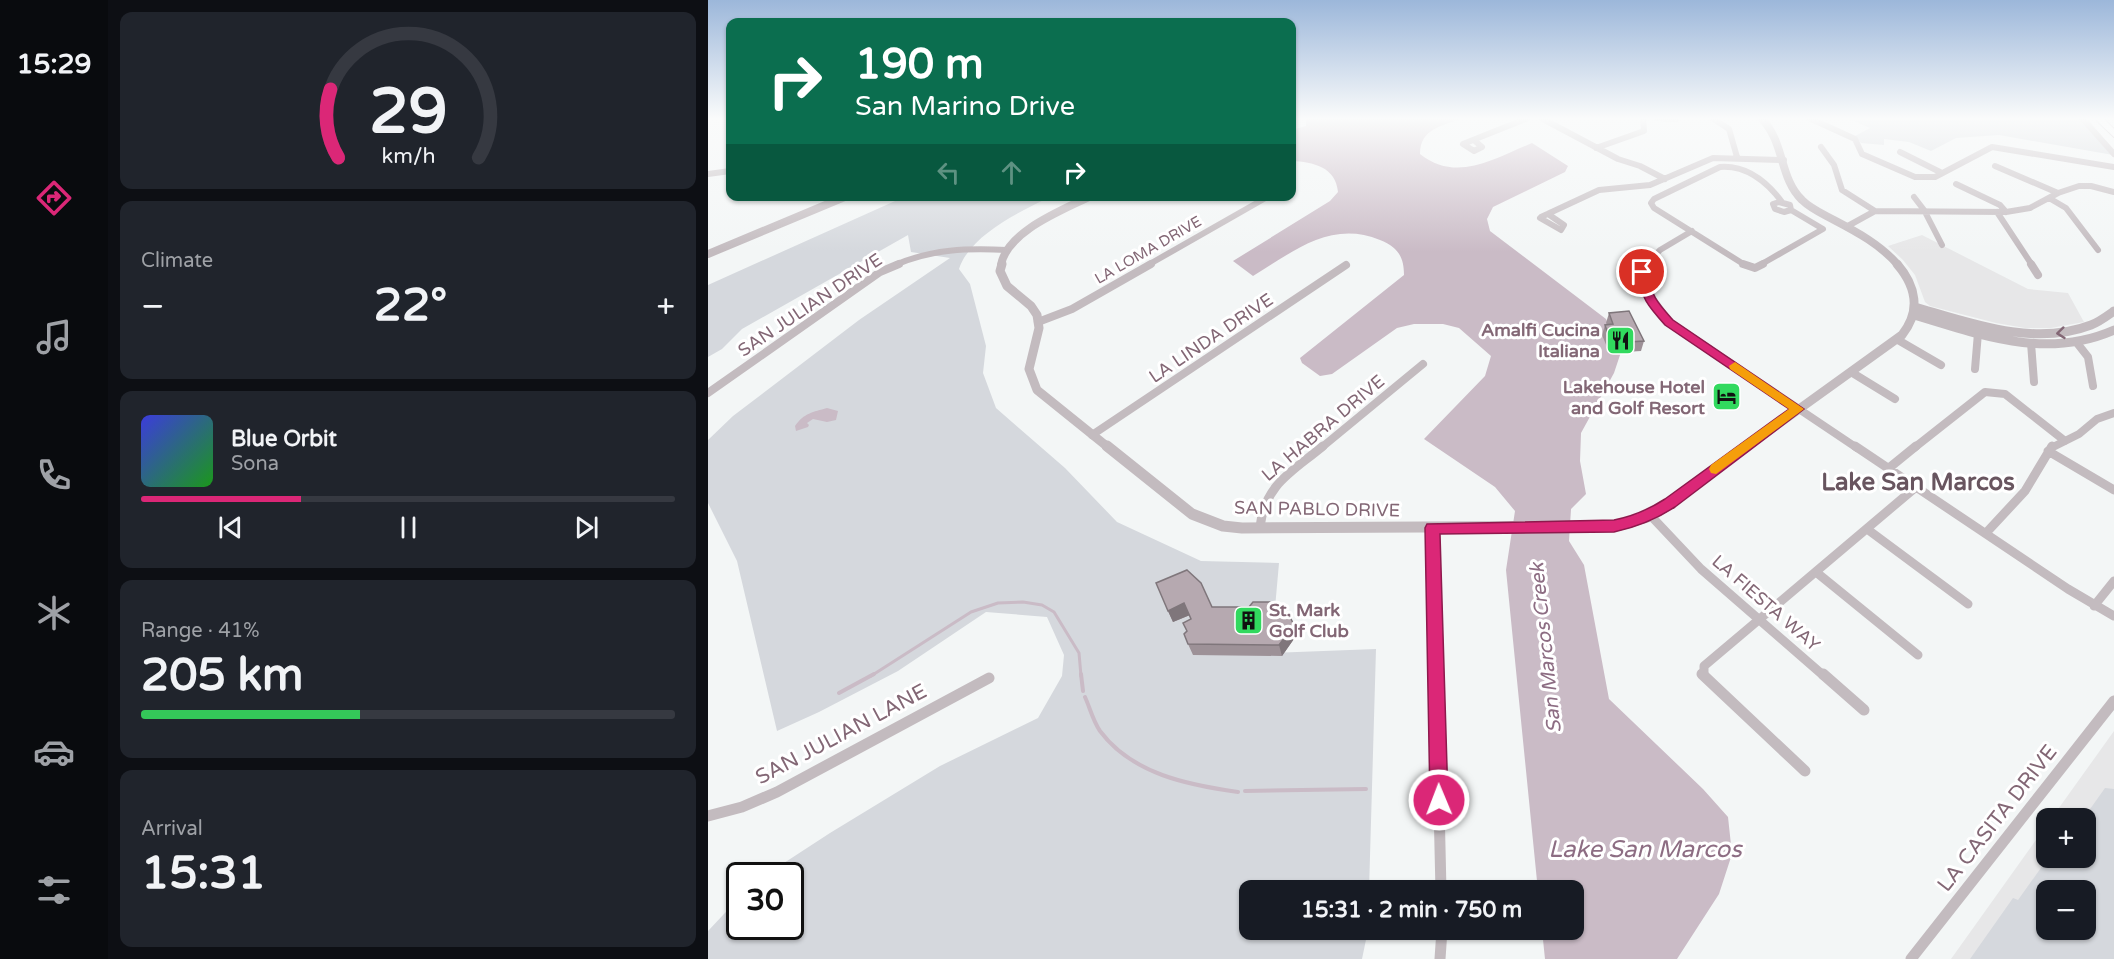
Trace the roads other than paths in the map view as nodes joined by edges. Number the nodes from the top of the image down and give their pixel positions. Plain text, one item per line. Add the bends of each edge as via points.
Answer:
1 (1629, 163) edge
2 (1699, 163) edge
3 (1785, 163) edge
4 (1832, 163) edge
5 (1881, 163) edge
6 (1922, 163) edge
7 (1962, 163) edge
8 (2088, 163) edge
9 (1995, 166) dead end
10 (2114, 167) edge
11 (726, 172) edge
12 (1942, 173) junction
13 (708, 174) edge
14 (1665, 179) junction
15 (1956, 184) dead end
16 (2114, 192) edge
17 (2058, 193) junction
18 (1914, 197) dead end
19 (2049, 198) junction
20 (835, 201) edge
21 (1081, 201) edge
22 (1260, 201) edge
23 (1805, 203) junction
24 (1788, 206) junction
25 (1924, 210) junction
26 (1875, 211) junction
27 (1996, 212) junction
28 (2006, 212) junction
29 (1548, 214) dead end
30 (1846, 227) junction
31 (1692, 231) junction
32 (1942, 245) dead end
33 (1006, 250) junction
34 (2098, 250) dead end
35 (708, 254) edge
36 (1346, 265) dead end
37 (2038, 275) dead end
38 (1915, 311) junction
39 (2114, 311) edge
40 (1038, 322) junction
41 (2113, 332) edge
42 (1978, 333) junction
43 (1898, 340) junction
44 (2031, 343) junction
45 (2077, 343) junction
46 (1423, 364) dead end
47 (1941, 365) dead end
48 (1975, 369) dead end
49 (1851, 372) junction
50 (2034, 382) dead end
51 (2093, 386) dead end
52 (708, 393) edge
53 (1895, 399) dead end
54 (1798, 409) junction
55 (2114, 413) edge
56 (1092, 435) junction
57 (2065, 441) junction
58 (2048, 451) junction
59 (1889, 468) junction
60 (1916, 487) junction
61 (2114, 490) edge
62 (1651, 516) junction
63 (1260, 527) junction
64 (1432, 528) junction
65 (1867, 529) junction
66 (1986, 533) junction
67 (1816, 572) junction
68 (2114, 581) edge
69 (1968, 604) dead end
70 (2094, 606) junction
71 (2114, 616) edge
72 (1761, 619) junction
73 (1918, 655) dead end
74 (989, 678) dead end
75 (2114, 701) edge
76 (1864, 710) dead end
77 (1805, 771) dead end
78 (708, 816) edge
79 (1441, 880) edge
80 (1441, 940) edge
81 (1440, 959) edge
82 (1911, 959) edge

1 - 14 street
2 - 14 street
3 - 23 street via 1791,183
4 - 26 street via 1842,190
5 - 12 street via 1905,174 1928,177
6 - 12 street
7 - 12 street
8 - 10 street
9 - 17 street
11 - 13 street
14 - 29 street via 1637,188 1599,190
15 - 28 street via 2000,205
16 - 17 street via 2079,186
17 - 19 street
18 - 25 street
19 - 28 street via 2031,208
19 - 34 street via 2066,208
20 - 35 street
21 - 33 street via 1032,226
22 - 40 street, LA LOMA DRIVE via 1072,309
23 - 24 street via 1801,207
23 - 30 street
24 - 31 street via 1823,229 1755,268
24 - 31 street via 1767,184 1736,168 1720,167 1651,203
25 - 26 street
25 - 27 street
25 - 32 street
26 - 30 street
27 - 28 street
27 - 37 street
30 - 38 street via 1874,242 1897,264 1908,279 1916,301
31 - 54 street via 1649,258 1642,283 1653,306 1669,322
33 - 40 street via 1000,273 1007,287 1028,303
33 - 52 street, SAN JULIAN DRIVE via 931,252 880,272
36 - 56 street, LA LINDA DRIVE
39 -> 38 street via 2084,329 2043,334 1998,329
38 - 42 street
38 - 43 street via 1912,324
40 - 56 street, SAN PABLO DRIVE via 1029,371 1037,390
41 - 45 street
42 - 44 street
42 - 48 street
43 - 47 street
43 - 49 street
44 - 45 street
44 - 50 street
45 - 51 street via 2090,359
46 - 63 street, LA HABRA DRIVE via 1277,483 1262,507
49 - 53 street
49 - 54 street
54 - 59 street
54 - 62 street
55 - 57 street via 2097,419
56 - 63 street, SAN PABLO DRIVE via 1192,514 1223,526
57 - 58 street
57 - 59 street via 2005,394 1985,392
58 - 61 street
58 - 66 street via 2025,491
59 - 60 street
60 - 65 street
60 - 66 street
62 - 64 street, SAN PABLO DRIVE via 1614,526
62 - 72 street, LA FIESTA WAY via 1701,569
63 - 64 street, SAN PABLO DRIVE
64 - 79 street
65 - 67 street
65 - 69 street
66 - 70 street
67 - 72 street
67 - 73 street
68 - 70 street
70 - 71 street
72 - 76 street, LA FIESTA WAY
72 - 77 street via 1704,666 1702,674
74 - 78 street, SAN JULIAN LANE via 777,792
75 - 82 street, LA CASITA DRIVE
80 - 81 street

